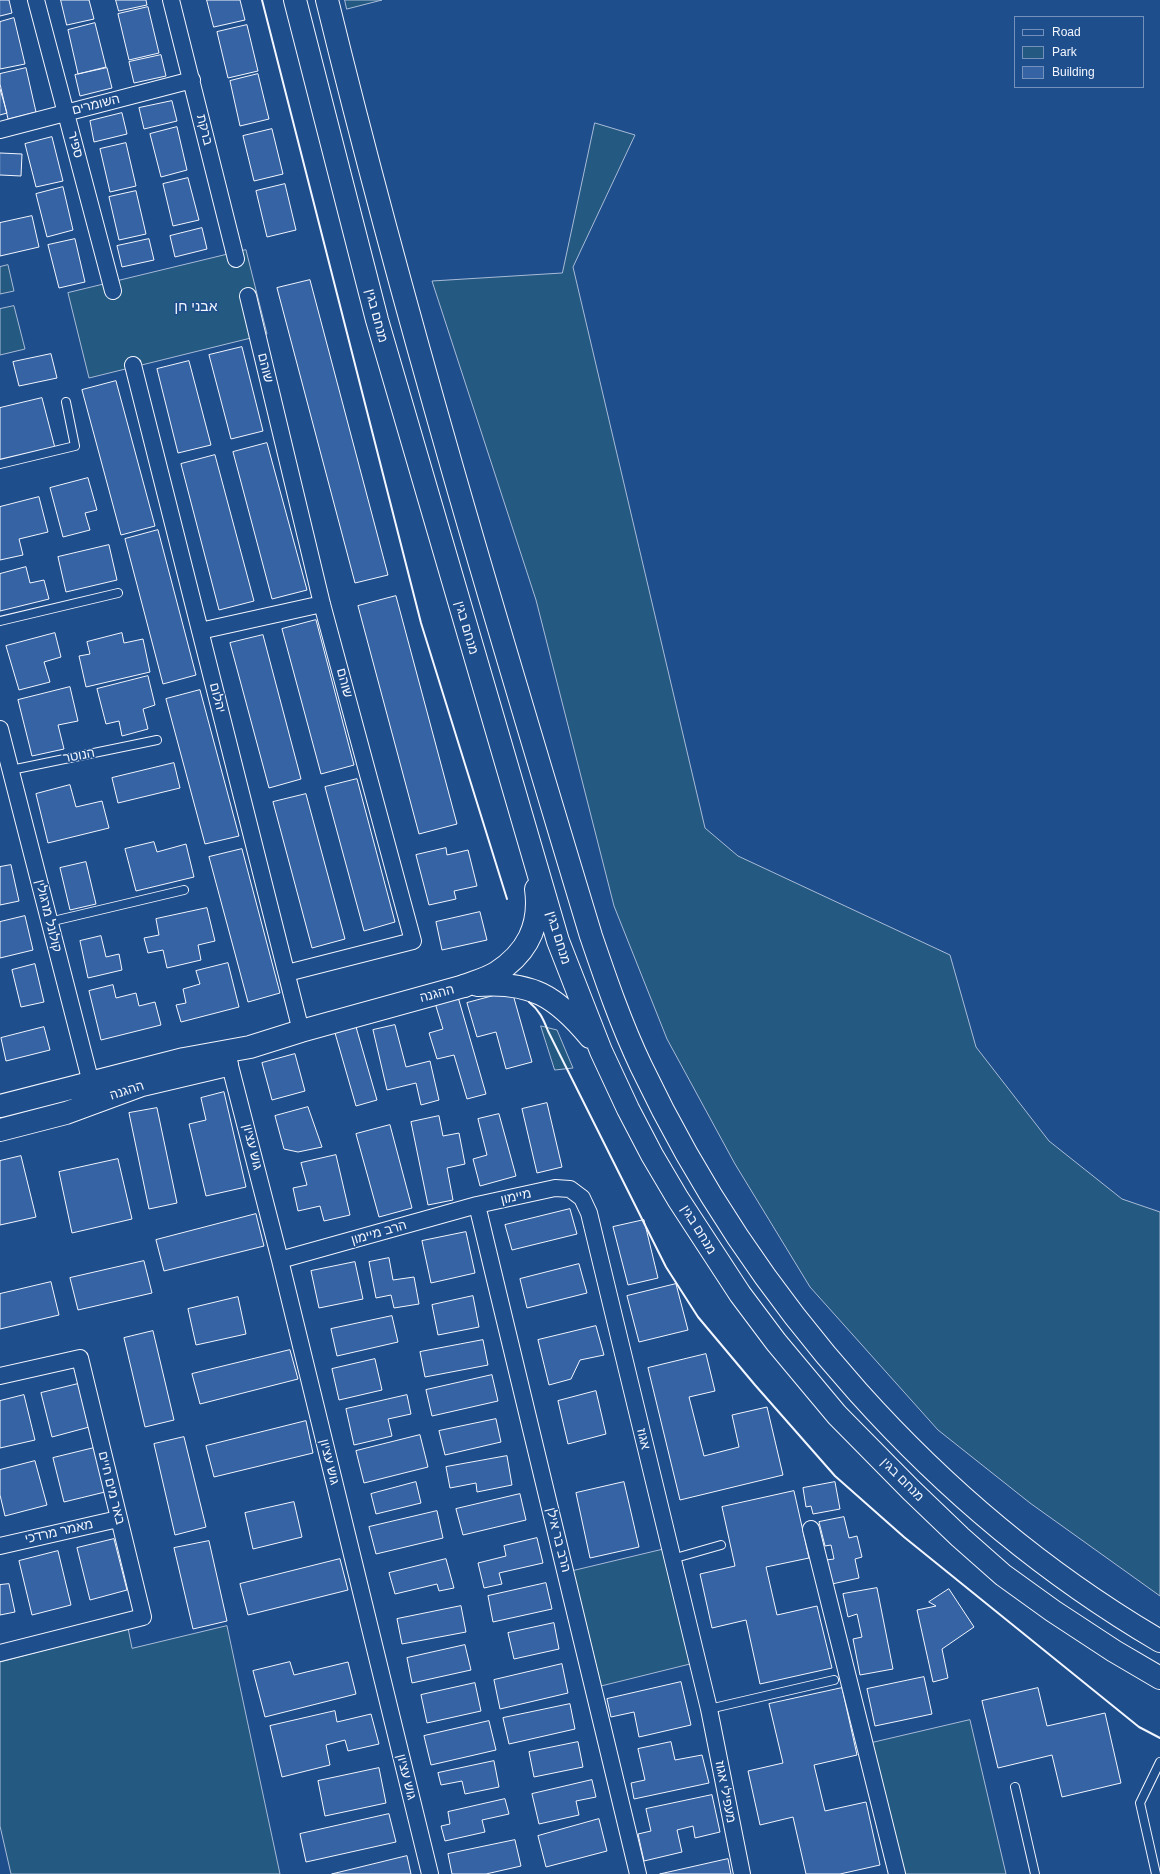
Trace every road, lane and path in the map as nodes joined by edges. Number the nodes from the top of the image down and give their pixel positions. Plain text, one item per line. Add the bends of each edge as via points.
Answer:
1 (36, 0) edge
2 (171, 0) edge
3 (295, 0) edge
4 (327, 0) edge
5 (192, 80) junction
6 (66, 113) junction
7 (0, 130) edge
8 (236, 259) dead end
9 (113, 291) dead end
10 (248, 296) dead end
11 (133, 365) dead end
12 (66, 402) dead end
13 (0, 464) edge
14 (118, 593) dead end
15 (322, 604) junction
16 (0, 621) edge
17 (200, 632) junction
18 (0, 728) edge
19 (157, 740) dead end
20 (5, 772) edge
21 (532, 850) junction
22 (184, 890) dead end
23 (49, 922) junction
24 (287, 973) junction
25 (464, 986) junction
26 (301, 1031) junction
27 (601, 1052) junction
28 (228, 1058) junction
29 (90, 1093) junction
30 (0, 1106) edge
31 (0, 1130) edge
32 (556, 1188) joint
33 (477, 1205) junction
34 (280, 1260) junction
35 (0, 1376) edge
36 (118, 1519) junction
37 (811, 1529) dead end
38 (721, 1545) dead end
39 (0, 1546) edge
40 (672, 1559) junction
41 (1160, 1641) edge
42 (0, 1653) edge
43 (1160, 1678) edge
44 (834, 1680) dead end
45 (709, 1709) junction
46 (1160, 1762) edge
47 (1015, 1786) dead end
48 (430, 1874) edge
49 (638, 1874) edge
50 (742, 1874) edge
51 (897, 1874) edge
52 (1035, 1874) edge
53 (1156, 1874) edge

1 - 6 street, ספיר
2 - 5 street, ברקת
3 - 21 main road, מנחם בגין via 377,320
4 - 41 main road via 442,437 584,914 619,1016 640,1065 692,1163 760,1270 847,1380 891,1428 985,1516 1103,1605
5 - 6 street, השומרים
5 - 8 street, ברקת
6 - 7 street, השומרים
6 - 9 street, ספיר
10 - 15 street, שוהם
11 - 17 street, יהלום
12 - 13 lane via 75,446
14 - 16 lane
15 - 17 street
15 - 24 street, שוהם via 413,941
17 - 24 street, יהלום
18 - 20 street, קולונל מרגולין
19 - 20 lane, הנוטר
20 - 23 street, קולונל מרגולין
21 - 25 main road via 537,910 528,942 494,974
21 - 27 main road, מנחם בגין via 567,967
22 - 23 lane
23 - 29 street, קולונל מרגולין
24 - 26 street, יהלום
25 - 26 main road, ההגנה
25 - 27 main road via 512,984 546,996 582,1028
26 - 28 main road, ההגנה via 250,1047
27 - 43 main road, מנחם בגין via 652,1155 713,1254 776,1342 837,1415 932,1511 1003,1575 1114,1652
28 - 29 main road, ההגנה via 184,1059
28 - 34 street, גוש עציון
29 - 30 main road, ההגנה
29 - 31 main road, ההגנה via 66,1113
32 - 33 street, מיימון
32 - 40 street, אגוז via 570,1189 582,1198 588,1213
33 - 34 street, הרב מיימון
33 - 49 street, הרב בר אילן
34 - 48 street, גוש עציון
35 - 36 street, באר מים חיים via 80,1358
36 - 39 street, מאמר מרדכי
36 - 42 street, באר מים חיים via 143,1617
37 - 51 street
38 - 40 lane
40 - 45 street, אגוז
44 - 45 lane
45 - 50 street, מעפילי אגוז
46 - 53 lane via 1140,1803
47 - 52 lane

